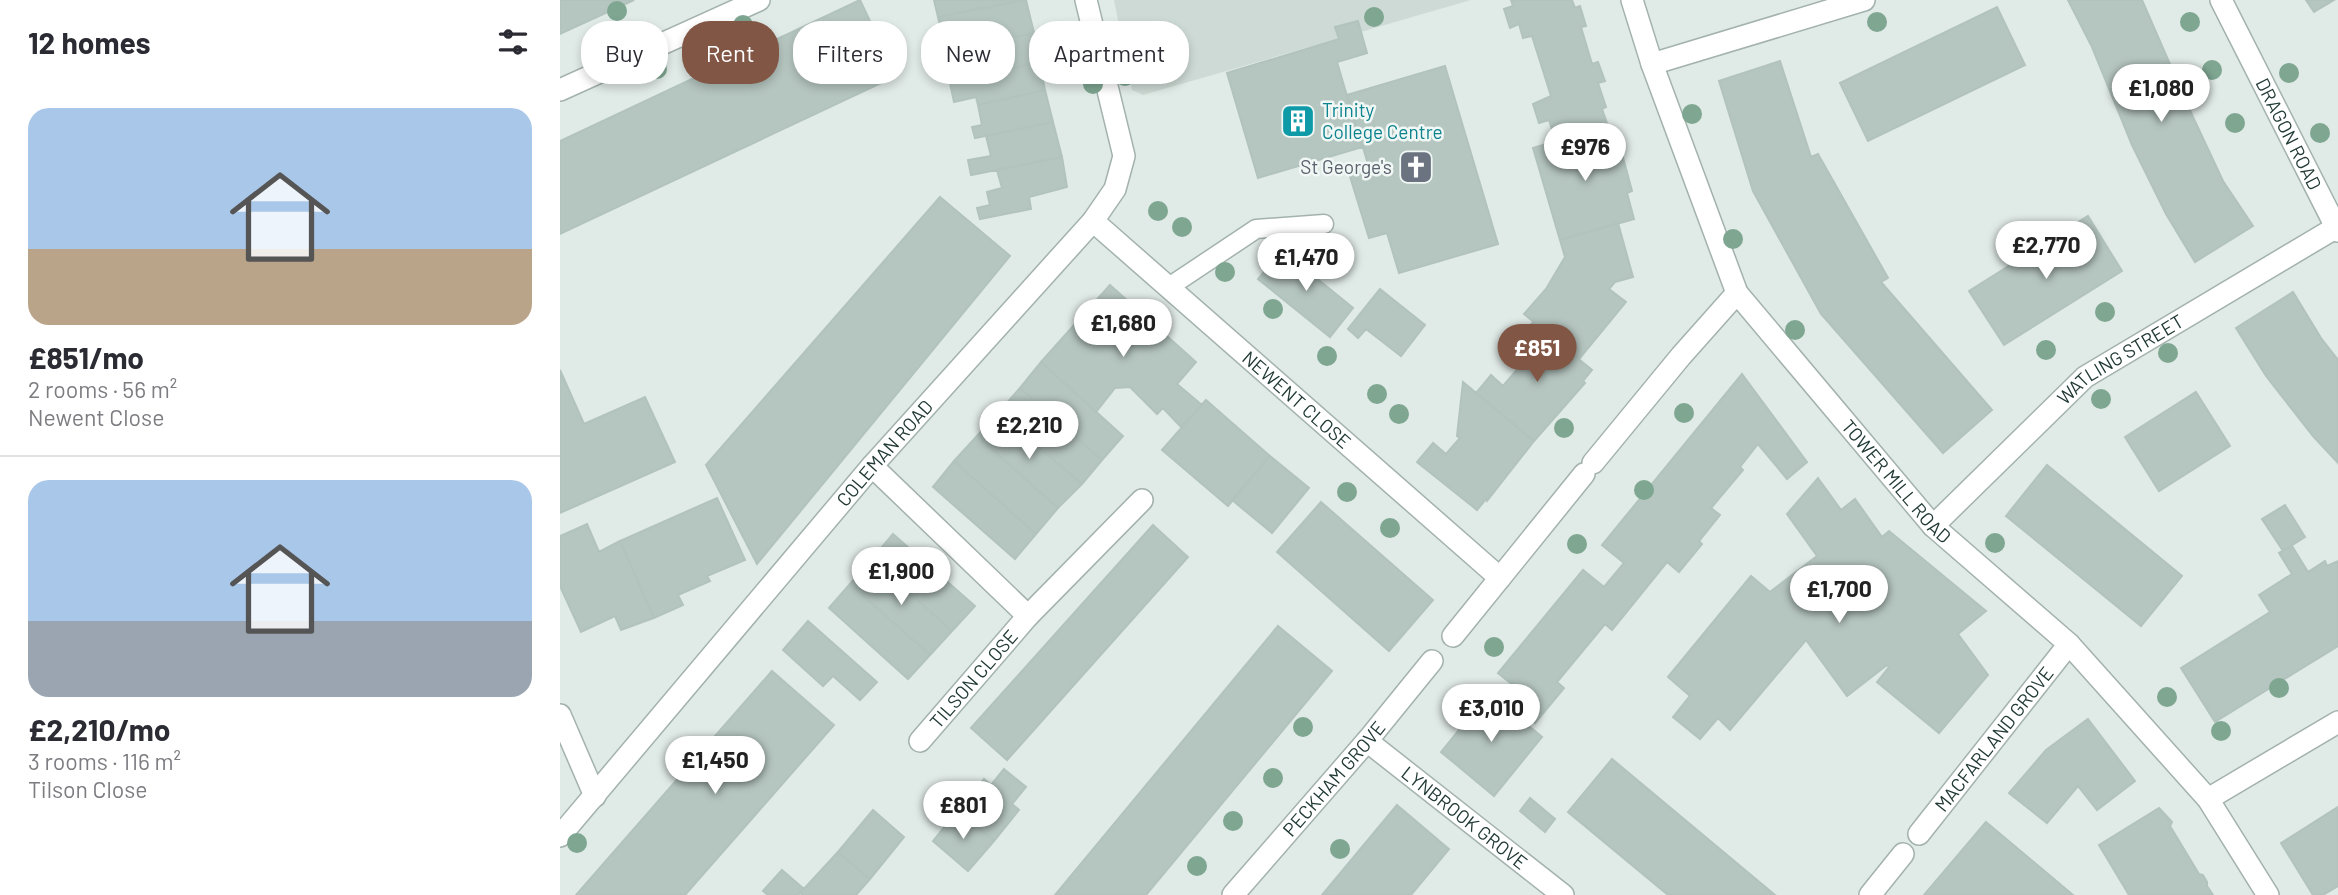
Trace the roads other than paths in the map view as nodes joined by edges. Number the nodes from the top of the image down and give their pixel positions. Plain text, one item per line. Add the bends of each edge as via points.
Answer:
1 (760, 0) edge
2 (1086, 0) edge
3 (1632, 0) edge
4 (1864, 0) edge
5 (2221, 0) edge
6 (1652, 64) junction
7 (560, 90) edge
8 (1093, 221) junction
9 (1324, 224) dead end
10 (2337, 229) edge
11 (1169, 288) junction
12 (1737, 293) junction
13 (872, 466) junction
14 (1142, 500) dead end
15 (1933, 526) junction
16 (1500, 578) junction
17 (1028, 616) junction
18 (1452, 636) dead end
19 (2069, 644) junction
20 (1432, 661) dead end
21 (560, 716) edge
22 (2338, 722) edge
23 (920, 741) dead end
24 (1367, 741) junction
25 (595, 796) junction
26 (2208, 799) junction
27 (1919, 834) dead end
28 (560, 836) edge
29 (1903, 854) dead end
30 (1233, 895) edge
31 (1563, 895) edge
32 (1870, 895) edge
33 (2268, 895) edge

1 - 7 street
2 - 8 street, COLEMAN ROAD via 1124,156 1115,189
3 - 6 street, TOWER MILL ROAD
4 - 6 street
5 - 10 street, DRAGON ROAD
6 - 12 street, TOWER MILL ROAD
8 - 11 street, NEWENT CLOSE
8 - 13 street, COLEMAN ROAD
9 - 11 lane via 1256,229
10 - 15 street, WATLING STREET via 2085,377
11 - 16 street, NEWENT CLOSE
12 - 15 street, TOWER MILL ROAD
12 - 16 street
13 - 17 street, TILSON CLOSE
13 - 25 street, COLEMAN ROAD
14 - 17 street, TILSON CLOSE
15 - 19 street, TOWER MILL ROAD
16 - 18 street
17 - 23 street, TILSON CLOSE
19 - 26 street, TOWER MILL ROAD
19 - 27 street, MACFARLAND GROVE
20 - 24 street, PECKHAM GROVE
21 - 25 street
22 - 26 street
24 - 30 street, PECKHAM GROVE
24 - 31 street, LYNBROOK GROVE
25 - 28 street, COLEMAN ROAD
26 - 33 street, TOWER MILL ROAD
29 - 32 street

